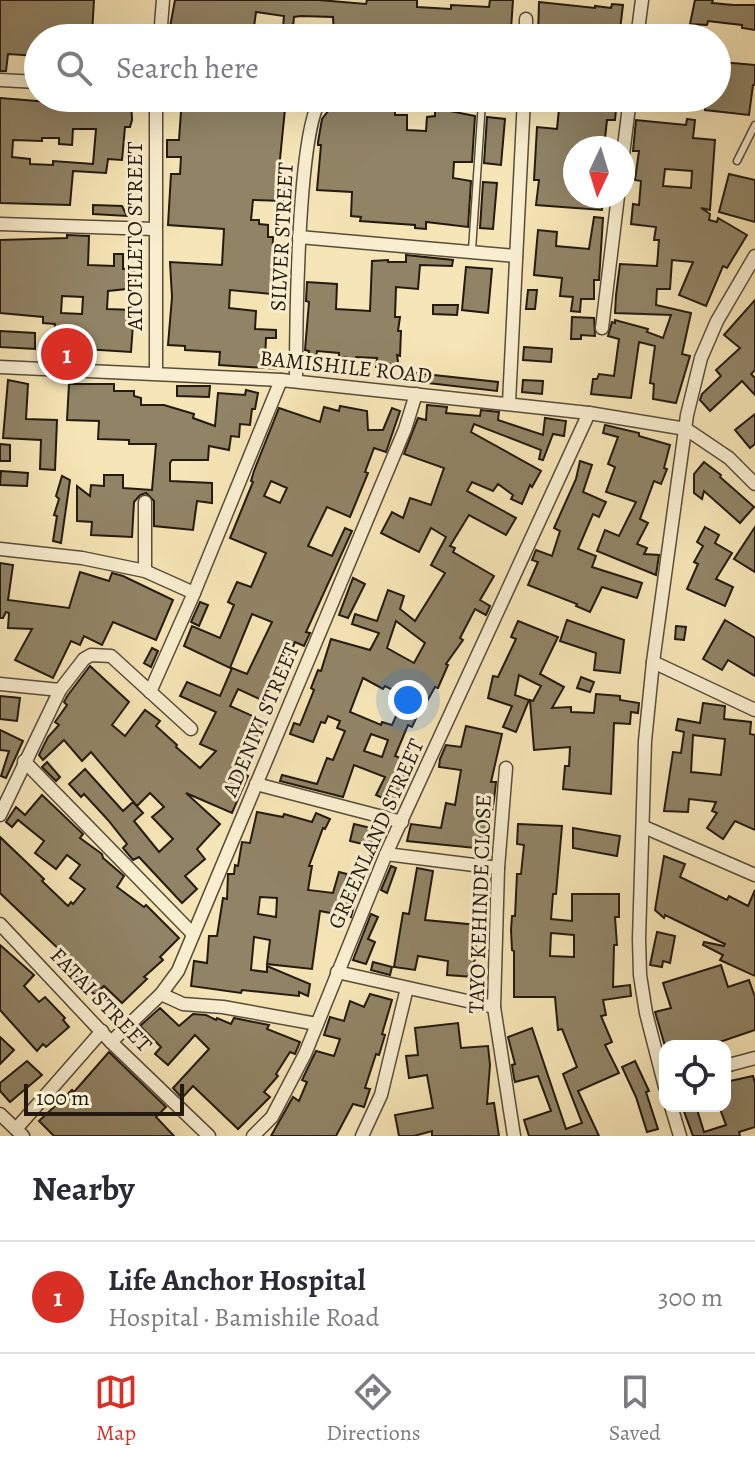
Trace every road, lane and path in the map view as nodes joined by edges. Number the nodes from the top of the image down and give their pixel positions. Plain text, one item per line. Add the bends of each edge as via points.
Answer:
1 (163, 0) edge
2 (642, 0) edge
3 (526, 19) dead end
4 (161, 24) edge
5 (526, 24) edge
6 (639, 24) edge
7 (0, 80) edge
8 (24, 81) edge
9 (156, 112) edge
10 (313, 112) edge
11 (481, 112) edge
12 (523, 112) edge
13 (628, 112) edge
14 (755, 125) edge
15 (625, 136) edge
16 (737, 161) dead end
17 (617, 208) edge
18 (0, 224) edge
19 (154, 229) junction
20 (299, 237) junction
21 (472, 250) junction
22 (516, 256) junction
23 (755, 256) edge
24 (749, 280) edge
25 (602, 328) dead end
26 (0, 367) edge
27 (156, 373) junction
28 (281, 380) junction
29 (296, 381) junction
30 (416, 394) junction
31 (509, 403) junction
32 (589, 413) junction
33 (686, 429) junction
34 (755, 484) edge
35 (145, 502) dead end
36 (0, 549) edge
37 (145, 571) junction
38 (194, 593) junction
39 (653, 662) junction
40 (0, 684) edge
41 (60, 690) junction
42 (150, 692) junction
43 (755, 710) edge
44 (191, 729) dead end
45 (24, 761) junction
46 (506, 768) dead end
47 (256, 784) junction
48 (1, 811) edge
49 (402, 822) junction
50 (644, 827) junction
51 (386, 854) junction
52 (498, 868) junction
53 (755, 875) edge
54 (0, 924) edge
55 (193, 934) junction
56 (337, 972) junction
57 (407, 988) junction
58 (161, 994) junction
59 (494, 1007) junction
60 (317, 1024) junction
61 (102, 1031) junction
62 (111, 1042) junction
63 (659, 1058) edge
64 (755, 1058) edge
65 (731, 1064) edge
66 (673, 1112) edge
67 (0, 1114) edge
68 (20, 1132) edge
69 (209, 1136) edge
70 (253, 1136) edge
71 (362, 1136) edge
72 (514, 1136) edge
73 (680, 1136) edge

1 - 4 street
2 - 6 street
3 - 5 street
7 - 8 street
9 - 19 street, ATOTILETO STREET
10 - 20 street, SILVER STREET
11 - 21 lane
12 - 22 street
13 - 15 street
14 - 16 lane
17 - 25 street
18 - 19 street
19 - 27 street, ATOTILETO STREET
20 - 21 street
20 - 29 street, SILVER STREET
21 - 22 street
22 - 31 street
23 - 24 street
24 - 33 street via 717,321 701,358
26 - 27 street, BAMISHILE ROAD
27 - 28 street, BAMISHILE ROAD
28 - 29 street, BAMISHILE ROAD
28 - 38 street
29 - 30 street, BAMISHILE ROAD
30 - 31 street, BAMISHILE ROAD
30 - 47 street, ADENIYI STREET
31 - 32 street, BAMISHILE ROAD
32 - 33 street, BAMISHILE ROAD
32 - 49 street, GREENLAND STREET
33 - 34 street via 729,458
33 - 39 street
35 - 37 street
36 - 37 street
37 - 38 street
38 - 42 street
39 - 43 street
39 - 50 street
40 - 41 street
41 - 42 street via 84,659 99,654 111,656
41 - 45 street
42 - 44 street
45 - 48 street
45 - 55 street
46 - 52 street, TAYO KEHINDE CLOSE
47 - 49 street
47 - 55 street, ADENIYI STREET
49 - 51 street, GREENLAND STREET
50 - 53 street
50 - 63 street via 640,975
51 - 52 street
51 - 56 street, GREENLAND STREET
52 - 59 street, TAYO KEHINDE CLOSE
54 - 61 street, FATAI STREET
55 - 58 street, ADENIYI STREET via 178,971
56 - 57 street
56 - 60 street, GREENLAND STREET
57 - 59 street
57 - 71 street via 381,1095
58 - 60 street via 183,1004
58 - 62 street, ADENIYI STREET
59 - 72 street, TAYO KEHINDE CLOSE
60 - 70 street, GREENLAND STREET via 272,1117
61 - 62 street, FATAI STREET
61 - 68 street
62 - 69 street, FATAI STREET
64 - 65 street
66 - 73 street
67 - 68 street

